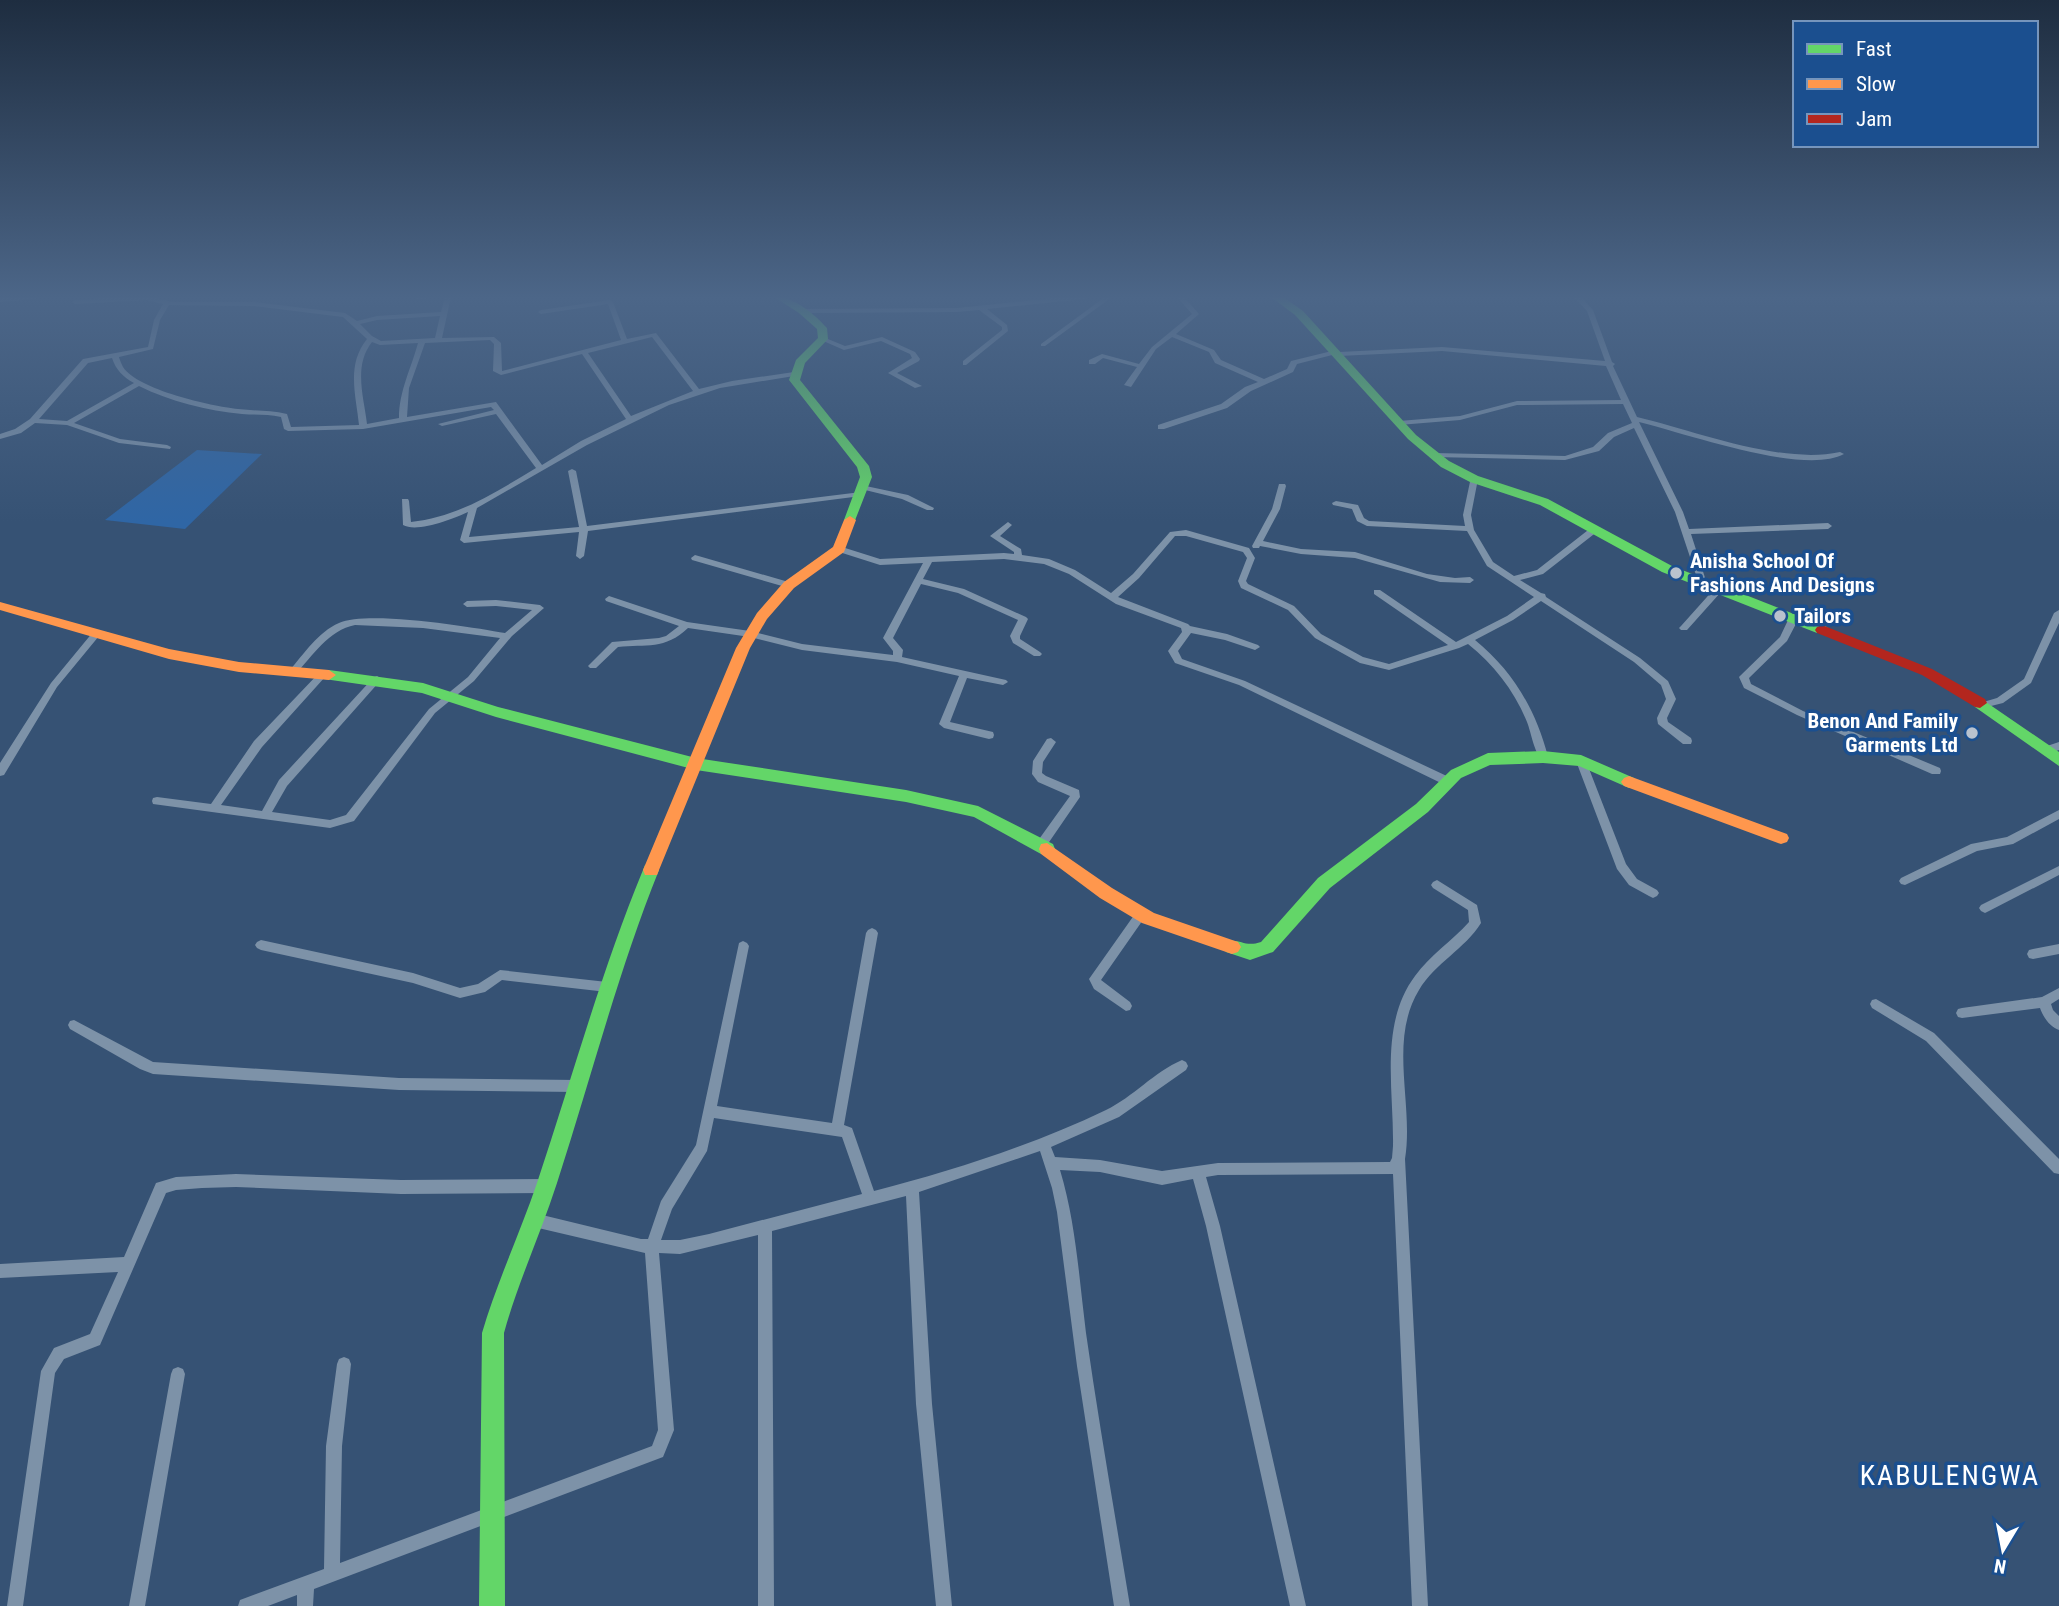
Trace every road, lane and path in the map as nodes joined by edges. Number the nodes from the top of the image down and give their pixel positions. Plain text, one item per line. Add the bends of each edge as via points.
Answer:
1 (76, 372) edge
2 (120, 372) edge
3 (357, 372) edge
4 (411, 372) edge
5 (597, 372) edge
6 (682, 372) edge
7 (894, 372) edge
8 (1136, 372) edge
9 (1243, 372) edge
10 (1285, 372) edge
11 (1355, 372) edge
12 (1614, 372) edge
13 (794, 374) joint
14 (1263, 381) junction
15 (136, 385) junction
16 (1128, 385) dead end
17 (918, 386) dead end
18 (696, 392) junction
19 (1626, 402) junction
20 (499, 411) junction
21 (403, 419) junction
22 (630, 420) junction
23 (33, 421) junction
24 (1636, 421) junction
25 (1399, 423) junction
26 (68, 424) junction
27 (442, 424) dead end
28 (363, 427) junction
29 (1161, 427) dead end
30 (0, 437) edge
31 (167, 447) dead end
32 (1434, 454) junction
33 (1840, 454) dead end
34 (540, 468) junction
35 (572, 471) dead end
36 (1474, 479) junction
37 (1282, 486) dead end
38 (862, 491) junction
39 (405, 501) dead end
40 (1336, 503) dead end
41 (474, 505) junction
42 (930, 508) dead end
43 (1008, 525) dead end
44 (1828, 526) dead end
45 (1469, 529) junction
46 (1595, 529) junction
47 (584, 530) junction
48 (1685, 532) junction
49 (1259, 543) junction
50 (839, 549) junction
51 (1249, 553) junction
52 (580, 556) dead end
53 (1017, 557) junction
54 (695, 558) dead end
55 (929, 559) junction
56 (1513, 579) junction
57 (917, 580) junction
58 (1470, 580) dead end
59 (789, 585) junction
60 (1710, 587) junction
61 (1377, 592) dead end
62 (1542, 596) junction
63 (1111, 597) junction
64 (609, 599) dead end
65 (467, 604) dead end
66 (0, 606) edge
67 (2059, 613) edge
68 (1794, 618) junction
69 (686, 625) junction
70 (1684, 628) dead end
71 (1187, 629) junction
72 (96, 634) junction
73 (750, 634) junction
74 (507, 636) junction
75 (1468, 639) junction
76 (1456, 646) junction
77 (1255, 647) dead end
78 (1037, 654) dead end
79 (897, 659) junction
80 (593, 666) dead end
81 (292, 673) junction
82 (964, 674) junction
83 (322, 675) junction
84 (377, 679) junction
85 (1003, 682) dead end
86 (449, 696) junction
87 (1983, 705) junction
88 (989, 735) dead end
89 (1687, 741) dead end
90 (1051, 742) dead end
91 (2054, 752) edge
92 (1542, 757) junction
93 (1581, 761) junction
94 (696, 764) junction
95 (1936, 771) dead end
96 (0, 772) edge
97 (1447, 781) junction
98 (158, 801) dead end
99 (214, 808) junction
100 (2059, 814) edge
101 (265, 815) junction
102 (1781, 838) dead end
103 (1041, 845) junction
104 (2059, 870) edge
105 (1905, 881) dead end
106 (1437, 885) dead end
107 (1653, 893) dead end
108 (1985, 908) dead end
109 (1141, 914) junction
110 (872, 933) dead end
111 (261, 945) dead end
112 (743, 946) dead end
113 (2059, 949) edge
114 (2033, 954) dead end
115 (607, 988) junction
116 (2059, 993) edge
117 (2044, 1002) junction
118 (1876, 1004) dead end
119 (1126, 1006) dead end
120 (1962, 1013) dead end
121 (74, 1025) dead end
122 (2059, 1025) edge
123 (1182, 1066) dead end
124 (578, 1086) junction
125 (709, 1111) junction
126 (837, 1129) junction
127 (1043, 1144) junction
128 (1398, 1160) junction
129 (1052, 1163) junction
130 (2059, 1168) edge
131 (1198, 1172) junction
132 (546, 1186) junction
133 (912, 1188) junction
134 (870, 1199) junction
135 (534, 1220) junction
136 (765, 1227) junction
137 (652, 1247) junction
138 (128, 1264) junction
139 (0, 1271) edge
140 (344, 1364) dead end
141 (178, 1374) dead end
142 (491, 1516) junction
143 (332, 1575) junction
144 (306, 1584) junction
145 (15, 1606) edge
146 (137, 1606) edge
147 (246, 1606) edge
148 (305, 1606) edge
149 (492, 1606) edge
150 (766, 1606) edge
151 (944, 1606) edge
152 (1122, 1606) edge
153 (1298, 1606) edge
154 (1420, 1606) edge

1 - 23 street
2 - 15 street
3 - 28 street
4 - 21 street via 405,384
5 - 22 street
6 - 18 street
7 - 17 street
8 - 16 street
9 - 14 street
10 - 14 street
11 - 25 street
12 - 19 street
13 - 18 street
13 - 38 street via 798,386 866,471
14 - 29 street via 1224,406
15 - 26 street
15 - 28 street via 237,412 275,412 284,416 288,429
18 - 22 street
19 - 24 street
19 - 25 street via 1517,403 1460,418
20 - 21 street via 487,403
20 - 27 street
20 - 34 street
21 - 28 street
22 - 34 street
23 - 26 street
23 - 30 street
24 - 32 street via 1595,449 1565,458
24 - 33 street via 1765,452 1828,458
24 - 48 street
25 - 32 street
26 - 31 street via 119,441
32 - 36 street
34 - 41 street via 506,492
35 - 47 street
36 - 45 street
36 - 46 street via 1544,502
37 - 49 street
38 - 42 street via 905,497
38 - 47 street
38 - 50 street
39 - 41 street via 407,525
40 - 45 street via 1355,507 1367,523
41 - 47 street via 464,540
43 - 53 street via 994,536 1018,551
44 - 48 street
45 - 56 street via 1490,564
46 - 56 street via 1540,572
46 - 60 street
47 - 52 street
48 - 60 street
49 - 51 street
49 - 58 street via 1303,552 1357,555 1428,578
50 - 55 street via 875,562
50 - 59 street
51 - 63 street via 1186,533 1173,534
51 - 76 street via 1244,586 1291,608 1318,636 1360,660 1390,667
53 - 55 street
53 - 63 street via 1059,567
54 - 59 street
55 - 57 street
56 - 62 street
57 - 78 street via 961,591 1023,619 1016,641
57 - 79 street via 888,638 898,650
59 - 73 street
60 - 68 street
60 - 70 street
61 - 76 street
62 - 75 street
62 - 89 street via 1659,677 1671,699 1663,724
63 - 71 street
64 - 69 street
65 - 74 street via 540,608
66 - 72 street
67 - 87 street via 2028,681 2000,701
68 - 87 street via 1927,672
68 - 95 street via 1784,639 1744,677 1747,685 1800,713
69 - 73 street
69 - 80 street via 656,643 615,644
71 - 77 street
71 - 97 street via 1172,651 1178,661 1242,683
72 - 81 street via 182,657
72 - 96 street via 54,685
73 - 79 street via 802,647
73 - 94 street
74 - 81 street via 352,622 331,632
74 - 86 street via 471,679
75 - 76 street
75 - 92 street via 1486,652 1528,710
79 - 82 street
81 - 83 street
82 - 85 street
82 - 88 street via 944,724
83 - 84 street
83 - 99 street via 258,744
84 - 86 street
84 - 101 street via 283,783
86 - 94 street
86 - 101 street via 432,711 351,818 330,824
87 - 91 street
90 - 103 street via 1038,761 1037,774 1075,797
92 - 93 street
92 - 97 street via 1488,759
93 - 102 street
93 - 107 street via 1621,866 1633,882
94 - 103 street via 954,806 978,812
94 - 115 street via 639,894
97 - 109 street via 1422,808 1324,883 1260,951 1239,950
98 - 99 street
99 - 101 street
100 - 105 street via 2009,841 1975,847
103 - 109 street
104 - 108 street
106 - 128 street via 1473,908 1475,923 1414,987 1405,1005 1397,1084
109 - 119 street via 1095,979
110 - 126 street
111 - 115 street via 413,978 460,993 481,988 500,975
112 - 125 street
113 - 114 street
115 - 124 street
116 - 117 street
117 - 120 street
117 - 122 street
118 - 130 street via 1930,1037
121 - 124 street via 153,1068 399,1084
123 - 127 street via 1114,1113
124 - 132 street
125 - 126 street
125 - 137 street via 702,1147 666,1206
126 - 134 street via 850,1136
127 - 129 street
127 - 133 street
128 - 131 street via 1386,1169 1217,1168
128 - 154 street
129 - 131 street via 1100,1166 1162,1178
129 - 152 street
131 - 153 street
132 - 135 street
132 - 138 street via 171,1183 157,1192
133 - 134 street
133 - 151 street via 924,1404
134 - 136 street
135 - 137 street
135 - 142 street via 493,1333
136 - 137 street via 681,1247
136 - 150 street
137 - 142 street via 666,1430 658,1452
138 - 139 street
138 - 145 street via 95,1340 59,1353 48,1371
140 - 143 street via 334,1446
141 - 146 street
142 - 143 street
142 - 149 street
143 - 144 street
144 - 147 street
144 - 148 street

